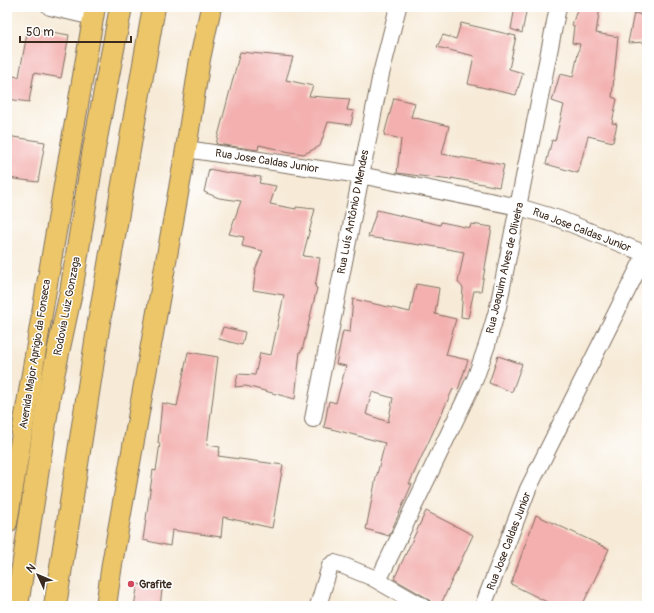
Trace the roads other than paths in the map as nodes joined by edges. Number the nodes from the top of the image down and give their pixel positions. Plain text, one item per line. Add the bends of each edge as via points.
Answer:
1 (50, 7) edge
2 (121, 7) edge
3 (154, 7) edge
4 (211, 7) edge
5 (398, 7) edge
6 (558, 7) edge
7 (94, 12) edge
8 (186, 148) junction
9 (360, 175) junction
10 (519, 207) junction
11 (313, 419) dead end
12 (9, 495) edge
13 (7, 523) edge
14 (378, 581) junction
15 (16, 606) edge
16 (55, 606) edge
17 (106, 606) edge
18 (318, 606) edge
19 (422, 606) edge
20 (483, 606) edge

1 - 7 street
2 - 15 highway, Rodovia Luiz Gonzaga via 94,149 71,292 50,390
3 - 16 highway via 100,316
4 - 8 main road
5 - 9 street, Rua Luís Antônio D Mendes
6 - 10 street, Rua Joaquim Alves de Oliveira
7 - 12 main road, Avenida Major Aprigio da Fonseca
8 - 9 street, Rua Jose Caldas Junior
8 - 17 main road
9 - 10 street, Rua Jose Caldas Junior
9 - 11 street, Rua Luís Antônio D Mendes
10 - 14 street, Rua Joaquim Alves de Oliveira via 498,307 475,379
10 - 20 street, Rua Jose Caldas Junior via 559,219 641,252 644,256 528,489
12 - 13 main road, Avenida Major Aprigio da Fonseca
14 - 18 street via 344,566 331,564
14 - 19 street

